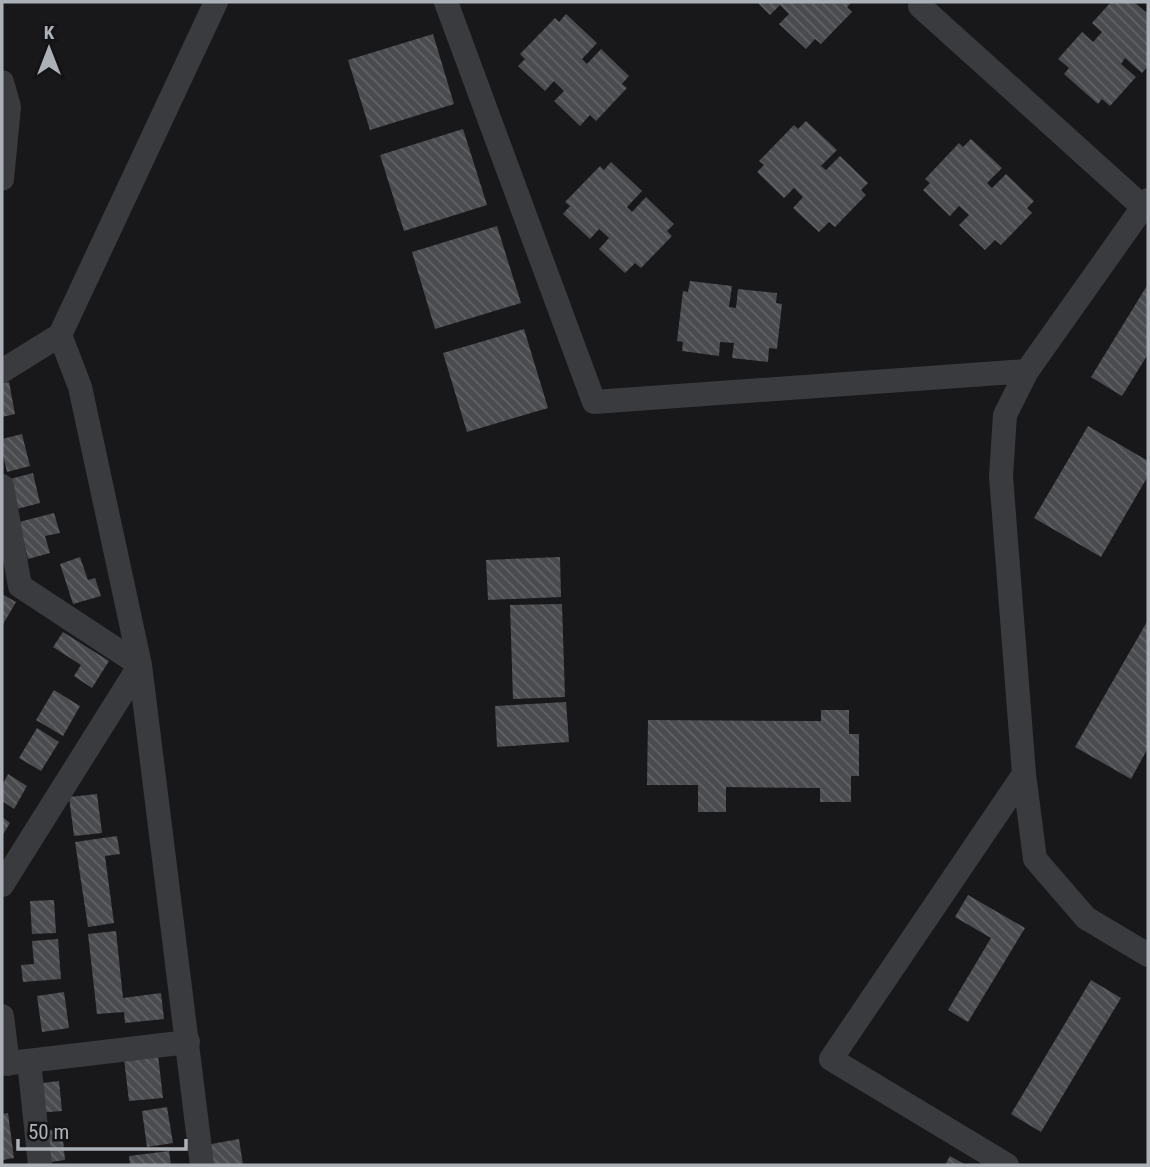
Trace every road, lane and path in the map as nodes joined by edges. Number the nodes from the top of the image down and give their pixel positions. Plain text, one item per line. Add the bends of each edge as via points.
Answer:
1 (216, 2) edge
2 (446, 2) edge
3 (920, 6) dead end
4 (2, 82) edge
5 (5, 108) edge
6 (2, 178) edge
7 (1146, 203) edge
8 (60, 335) junction
9 (2, 370) edge
10 (1027, 370) junction
11 (2, 486) edge
12 (11, 588) edge
13 (141, 664) junction
14 (1024, 774) junction
15 (2, 885) edge
16 (1148, 955) edge
17 (2, 1016) edge
18 (188, 1042) junction
19 (13, 1063) edge
20 (40, 1165) edge
21 (202, 1165) edge
22 (1007, 1165) edge

1 - 8 street
2 - 10 street via 594,402
3 - 7 street
4 - 5 street
5 - 6 street
7 - 10 street
8 - 9 street
8 - 13 street via 80,387
10 - 14 street via 1005,415 1001,476
11 - 12 street
12 - 13 street
13 - 15 street
13 - 18 street
14 - 16 street via 1035,859 1086,918
14 - 22 street via 831,1059
17 - 19 street
18 - 19 street
18 - 21 street
19 - 20 street

